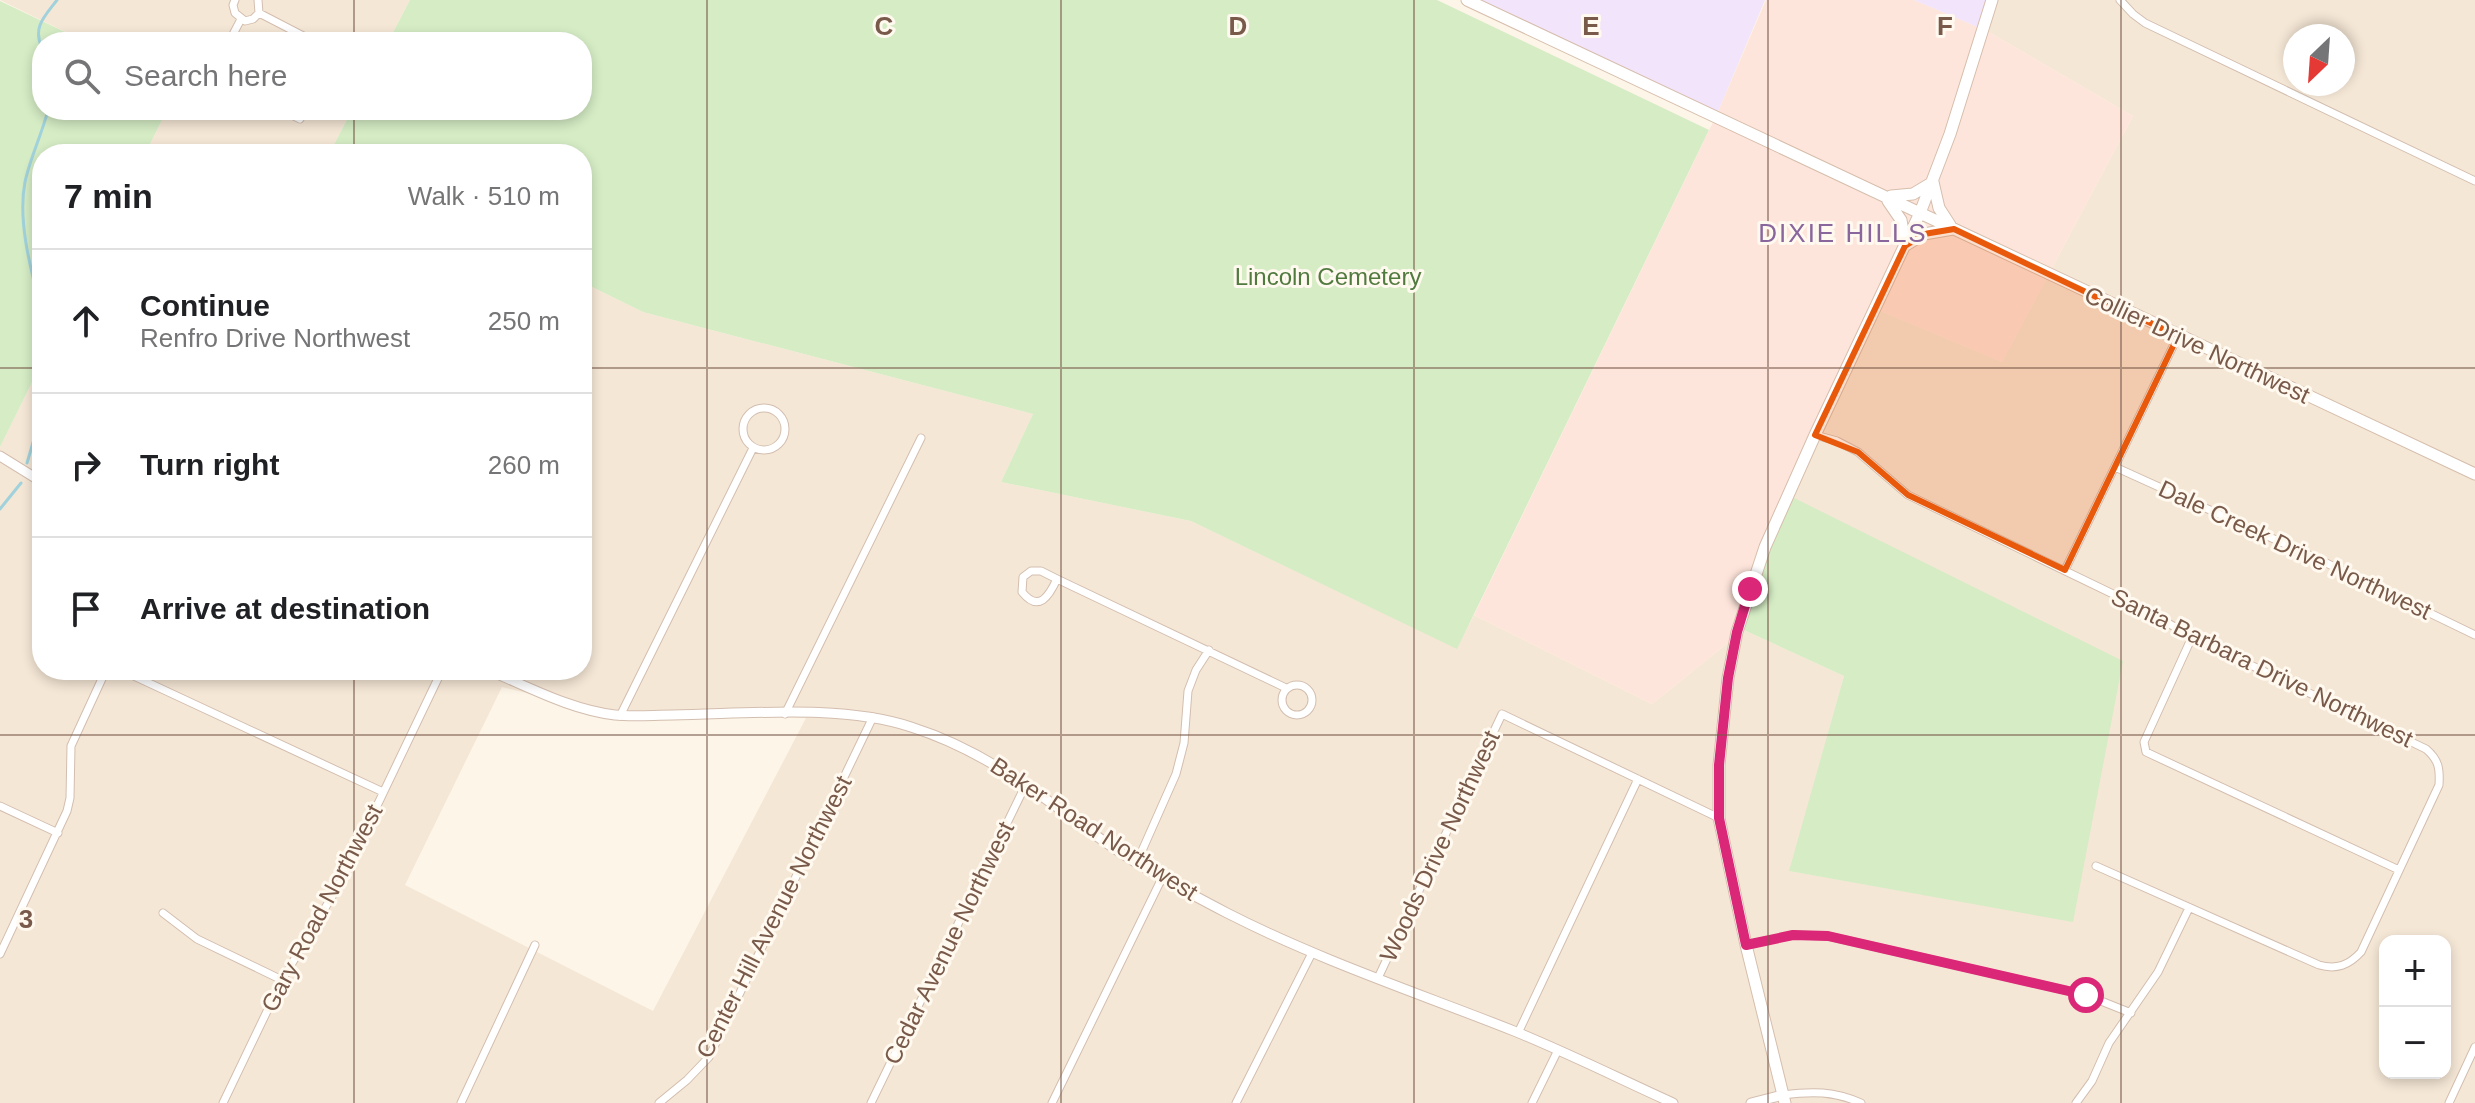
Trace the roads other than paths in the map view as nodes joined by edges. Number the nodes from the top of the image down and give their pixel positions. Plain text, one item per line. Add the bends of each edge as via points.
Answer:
1 (234, 0) edge
2 (258, 0) edge
3 (1467, 0) edge
4 (1992, 0) edge
5 (2120, 0) edge
6 (259, 13) junction
7 (241, 19) junction
8 (234, 32) edge
9 (296, 32) edge
10 (2475, 181) edge
11 (1933, 182) junction
12 (1882, 195) junction
13 (1920, 213) junction
14 (1954, 229) junction
15 (1905, 246) junction
16 (2178, 336) junction
17 (1815, 435) junction
18 (921, 438) dead end
19 (753, 448) junction
20 (0, 456) edge
21 (2115, 467) junction
22 (2475, 474) edge
23 (32, 476) edge
24 (2065, 570) junction
25 (1057, 579) junction
26 (2475, 635) edge
27 (2192, 637) junction
28 (1209, 650) junction
29 (101, 680) edge
30 (142, 680) edge
31 (437, 680) edge
32 (512, 680) edge
33 (1286, 688) junction
34 (785, 714) junction
35 (620, 716) junction
36 (873, 717) junction
37 (1638, 779) junction
38 (1026, 784) junction
39 (383, 792) junction
40 (0, 806) edge
41 (1719, 818) junction
42 (58, 833) junction
43 (1137, 862) junction
44 (2096, 866) dead end
45 (2399, 870) junction
46 (1162, 878) junction
47 (2189, 908) junction
48 (163, 913) dead end
49 (535, 945) dead end
50 (1746, 945) junction
51 (1312, 953) junction
52 (0, 954) edge
53 (1378, 978) junction
54 (282, 980) junction
55 (2131, 1013) junction
56 (1518, 1033) junction
57 (2475, 1047) edge
58 (1558, 1050) junction
59 (1784, 1099) edge
60 (223, 1103) edge
61 (461, 1103) edge
62 (659, 1103) edge
63 (871, 1103) edge
64 (1052, 1103) edge
65 (1236, 1103) edge
66 (1532, 1103) edge
67 (1673, 1103) edge
68 (1751, 1103) edge
69 (1861, 1103) edge
70 (2076, 1103) edge
71 (2449, 1103) edge

1 - 7 street via 233,9
2 - 6 street
3 - 12 main road, Collier Drive Northwest
4 - 11 main road
5 - 10 street via 2145,23
6 - 7 street via 249,21
6 - 9 street
7 - 8 street
11 - 12 main road via 1913,194
11 - 13 main road
11 - 14 main road via 1939,208
12 - 13 main road, Collier Drive Northwest
12 - 15 main road via 1901,220
13 - 14 main road, Collier Drive Northwest
13 - 15 main road
14 - 15 main road via 1924,234
14 - 16 main road, Collier Drive Northwest
15 - 17 main road
16 - 21 street
16 - 22 main road, Collier Drive Northwest
17 - 24 street, Santa Barbara Drive Northwest via 1858,452 1908,495
17 - 41 main road via 1765,547 1737,632 1722,722
18 - 34 street
19 - 19 street via 767,450 779,444 784,425 777,413 764,408 746,417 742,431
19 - 35 street
20 - 23 street
21 - 24 street
21 - 26 street, Dale Creek Drive Northwest
24 - 27 street, Santa Barbara Drive Northwest
25 - 25 street via 1039,601 1022,592 1021,582 1031,571
25 - 28 street
27 - 45 street, Santa Barbara Drive Northwest via 2432,754 2440,770 2439,785
27 - 45 street via 2143,747 2146,752
28 - 33 street
28 - 43 street via 1188,691 1176,774
29 - 42 street via 71,746 70,798
30 - 39 street
31 - 39 street, Gary Road Northwest
32 - 35 street, Baker Road Northwest via 571,705
33 - 33 street via 1286,710 1300,715 1309,709 1312,695 1306,687
34 - 35 street, Baker Road Northwest
34 - 36 street, Baker Road Northwest
36 - 38 street, Baker Road Northwest via 953,742
36 - 62 street, Center Hill Avenue Northwest via 709,1057
37 - 41 street
37 - 53 street, Woods Drive Northwest via 1502,714
37 - 56 street
38 - 43 street, Baker Road Northwest
38 - 63 street, Cedar Avenue Northwest
39 - 54 street, Gary Road Northwest via 340,883
40 - 42 street
41 - 50 main road
42 - 52 street
43 - 46 street, Baker Road Northwest
44 - 47 street, Santa Barbara Drive Northwest
45 - 47 street, Santa Barbara Drive Northwest via 2361,952 2338,967 2319,965
46 - 51 street, Baker Road Northwest
46 - 64 street
47 - 55 street
48 - 54 street via 197,939
49 - 61 street
50 - 55 street via 1793,935 1828,936 2086,995
50 - 59 main road
51 - 53 street, Baker Road Northwest
51 - 65 street
53 - 56 street, Baker Road Northwest
54 - 60 street, Gary Road Northwest
55 - 70 street
56 - 58 street, Baker Road Northwest
57 - 71 street
58 - 66 street
58 - 67 street, Baker Road Northwest
59 - 68 street
59 - 69 street via 1811,1091

